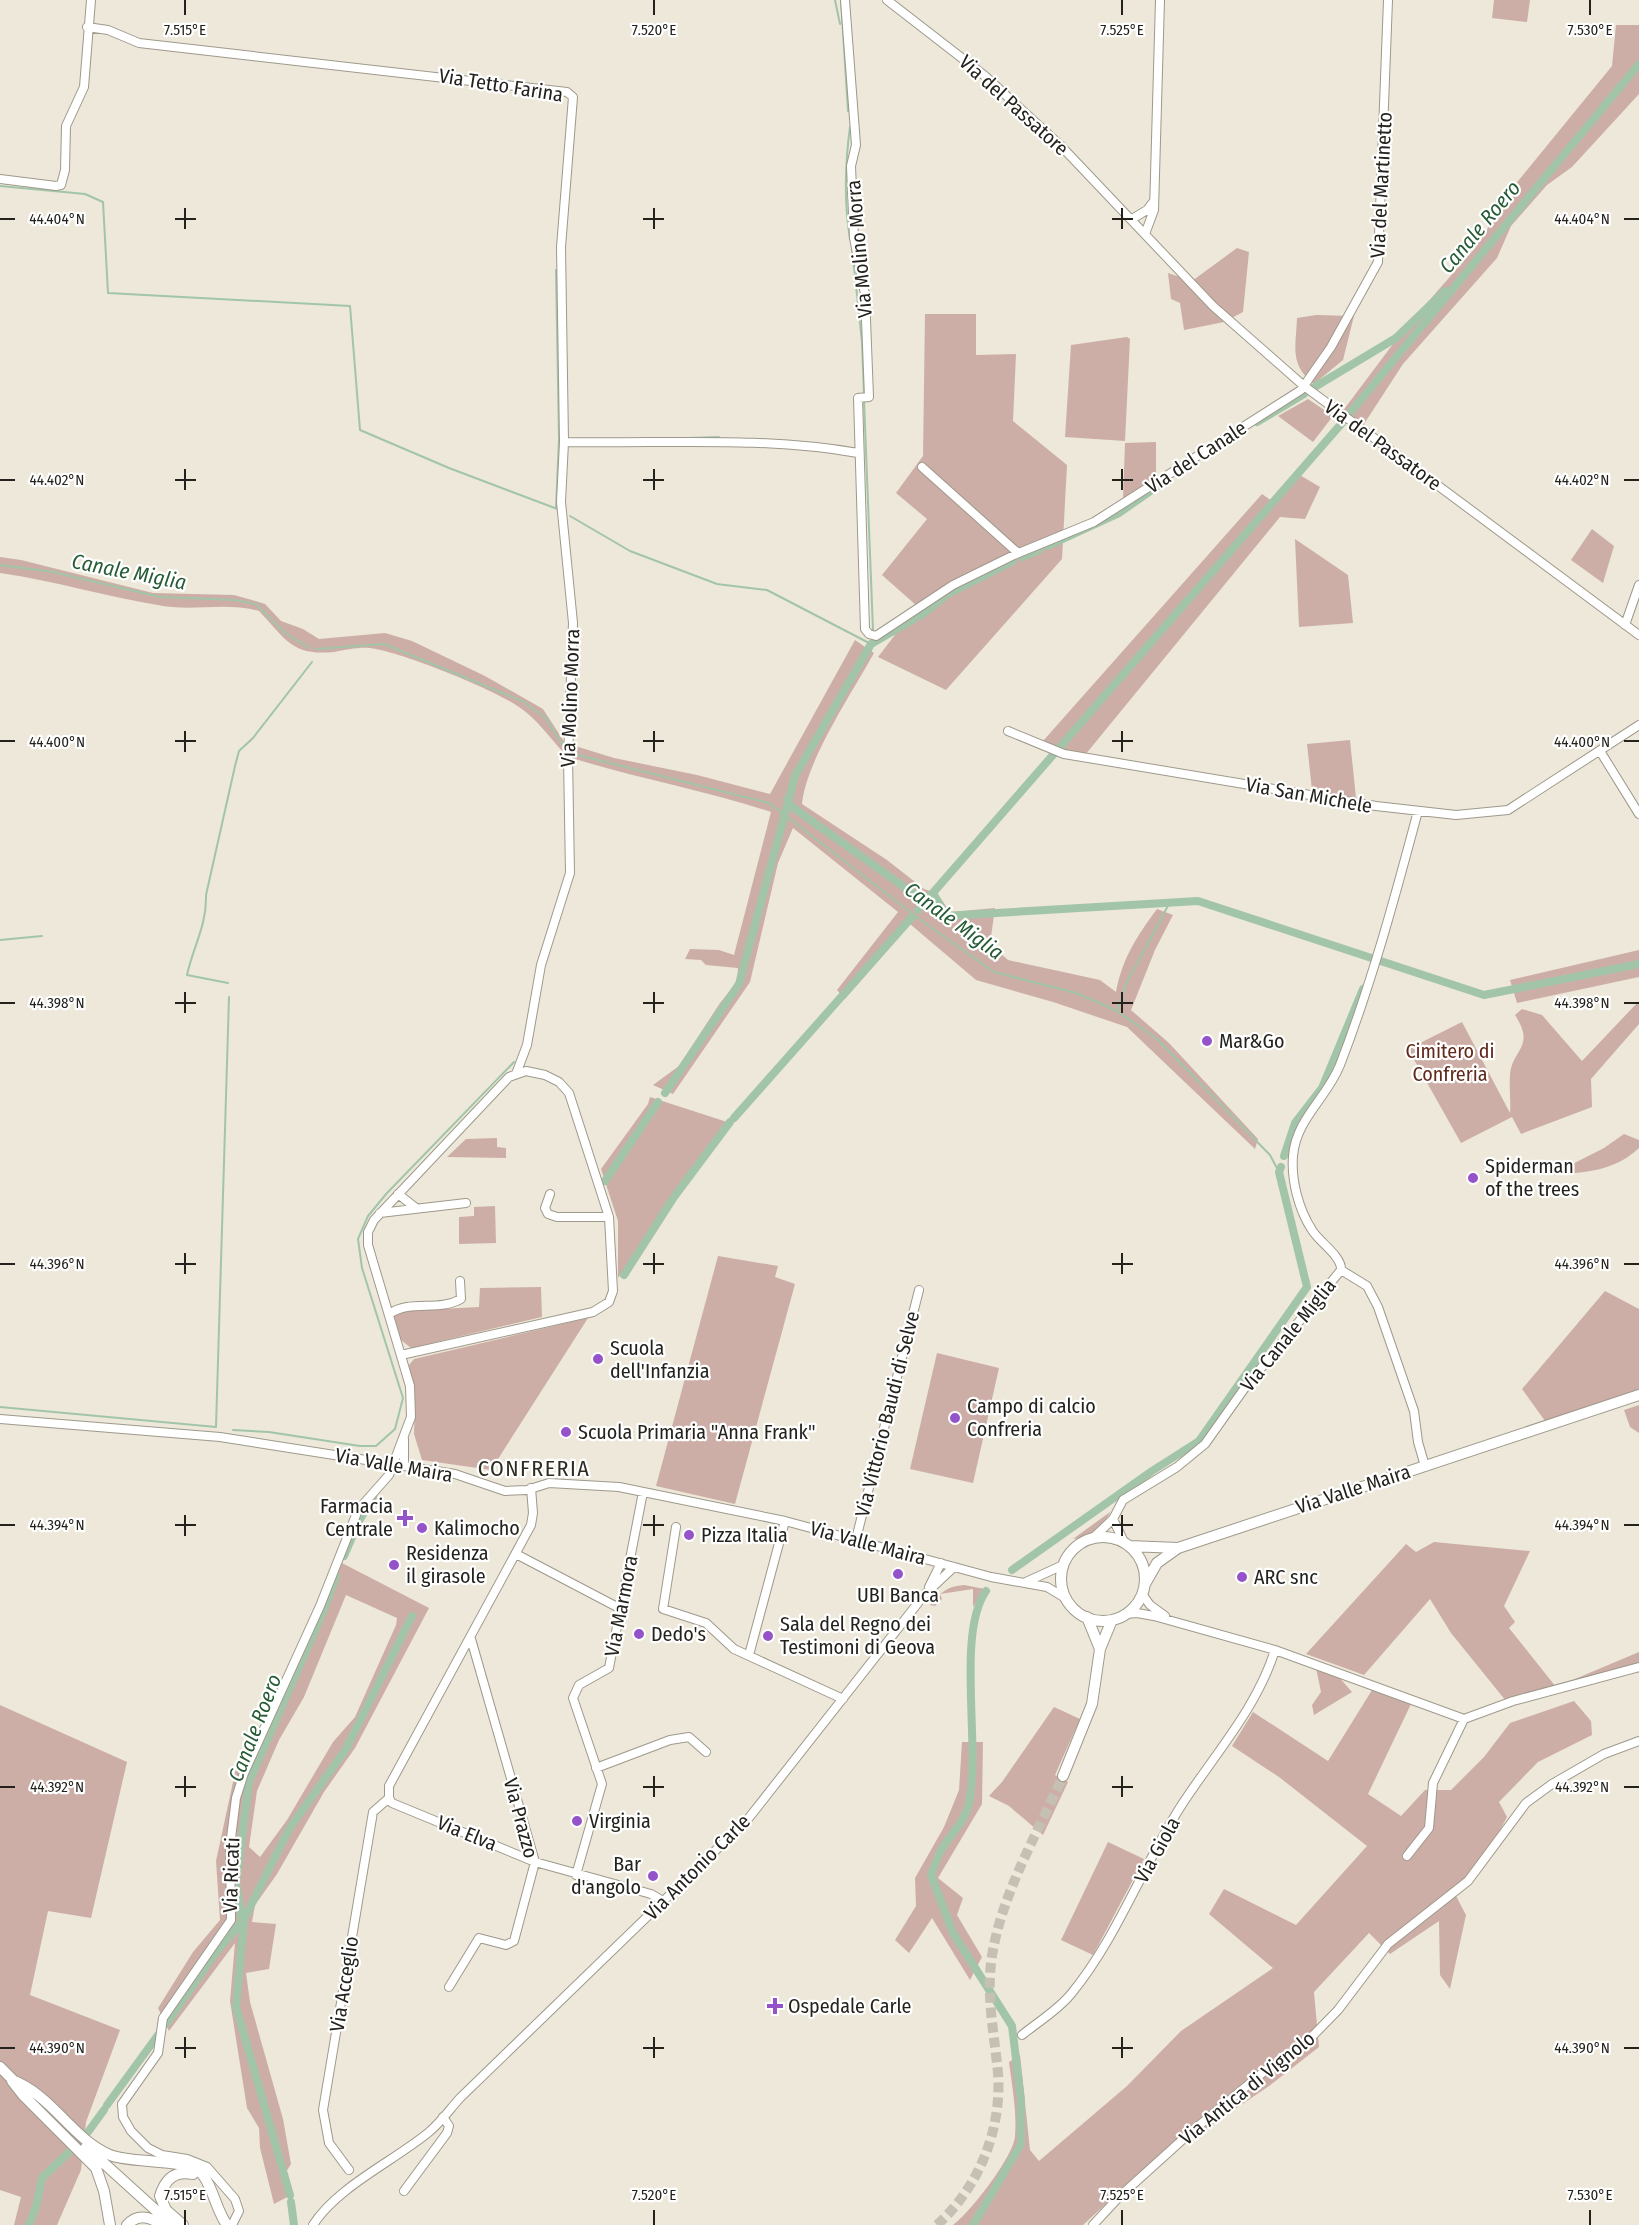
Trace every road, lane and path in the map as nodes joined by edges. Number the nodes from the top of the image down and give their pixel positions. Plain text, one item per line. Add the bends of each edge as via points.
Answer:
1 (91, 0) edge
2 (845, 0) edge
3 (887, 0) edge
4 (1160, 0) edge
5 (1388, 0) edge
6 (87, 27) junction
7 (0, 179) edge
8 (1154, 200) junction
9 (1132, 219) junction
10 (1145, 234) junction
11 (1304, 386) junction
12 (564, 442) junction
13 (858, 453) junction
14 (922, 467) dead end
15 (1018, 553) junction
16 (1639, 585) edge
17 (1625, 625) junction
18 (879, 635) joint
19 (1639, 635) edge
20 (1639, 725) edge
21 (1008, 731) dead end
22 (1600, 751) junction
23 (1418, 811) junction
24 (1639, 814) edge
25 (516, 1074) junction
26 (398, 1194) junction
27 (550, 1194) dead end
28 (466, 1203) dead end
29 (416, 1208) junction
30 (380, 1213) junction
31 (609, 1217) junction
32 (1341, 1270) junction
33 (460, 1281) dead end
34 (919, 1290) dead end
35 (389, 1314) junction
36 (401, 1355) junction
37 (1639, 1395) edge
38 (0, 1419) edge
39 (404, 1439) junction
40 (392, 1464) junction
41 (404, 1466) junction
42 (1425, 1466) junction
43 (531, 1488) junction
44 (643, 1491) junction
45 (1113, 1520) junction
46 (785, 1521) junction
47 (676, 1527) dead end
48 (1093, 1538) junction
49 (855, 1539) junction
50 (1127, 1544) junction
51 (1178, 1548) junction
52 (516, 1554) junction
53 (940, 1563) junction
54 (1063, 1565) junction
55 (954, 1566) junction
56 (1026, 1582) junction
57 (1144, 1589) junction
58 (926, 1594) junction
59 (1066, 1599) junction
60 (621, 1609) junction
61 (1125, 1614) junction
62 (1087, 1617) junction
63 (1112, 1620) junction
64 (1170, 1620) junction
65 (471, 1639) junction
66 (1100, 1650) junction
67 (1275, 1650) junction
68 (749, 1655) junction
69 (1639, 1667) edge
70 (843, 1699) junction
71 (1464, 1719) junction
72 (1639, 1741) edge
73 (706, 1752) dead end
74 (596, 1768) junction
75 (1063, 1776) tunnel mouth
76 (388, 1798) junction
77 (1407, 1856) dead end
78 (535, 1862) junction
79 (576, 1875) junction
80 (663, 1901) junction
81 (449, 1987) dead end
82 (1022, 2035) dead end
83 (0, 2067) edge
84 (12, 2080) junction
85 (443, 2117) junction
86 (349, 2170) dead end
87 (207, 2184) junction
88 (404, 2191) dead end
89 (110, 2225) edge
90 (127, 2225) edge
91 (161, 2225) edge
92 (172, 2225) edge
93 (183, 2225) edge
94 (227, 2225) edge
95 (232, 2225) edge
96 (313, 2225) edge
97 (1093, 2225) edge

1 - 6 street
2 - 13 street, Via Molino Morra via 856,145 852,166 854,238 865,294 869,397 858,398
3 - 9 street, Via del Passatore via 985,76
4 - 8 street
5 - 11 street, Via del Martinetto via 1378,262 1331,347
6 - 7 street via 84,87 66,126 61,184
6 - 12 street, Via Tetto Farina via 108,30 139,43 571,94 574,103 561,247
8 - 9 street
8 - 10 street
9 - 10 street, Via del Passatore
10 - 11 street, Via del Passatore via 1214,306
11 - 15 street, Via del Canale via 1094,522
11 - 17 street, Via del Passatore
12 - 13 street via 730,440
12 - 25 street, Via Molino Morra via 561,501 573,623 568,758 570,873 541,965 527,1045
13 - 18 street, Via Molino Morra via 865,628 869,634
14 - 15 street
15 - 18 street, Via del Canale via 954,585
16 - 17 street
17 - 19 street, Via del Passatore
20 - 22 street, Via San Michele
21 - 23 street, Via San Michele via 1056,750
22 - 23 street, Via San Michele via 1508,810 1456,815
22 - 24 street
23 - 32 street, Via Canale Miglia via 1378,960 1333,1084 1304,1121 1294,1143 1293,1168 1304,1216
25 - 26 street, Via Molino Morra
25 - 31 street via 526,1071 544,1075 559,1082 569,1093
26 - 29 street
26 - 30 street, Via Molino Morra
27 - 31 street via 545,1208 548,1214
28 - 29 street
29 - 30 street
30 - 35 street, Via Molino Morra via 368,1232 368,1245
31 - 36 street via 613,1291 603,1308
32 - 42 street, Via Valle Maira via 1367,1286 1378,1306 1414,1410
32 - 45 street, Via Canale Miglia via 1244,1389 1205,1444 1177,1467 1123,1500
33 - 35 street via 461,1299 452,1305 407,1306
34 - 49 street, Via Vittorio Baudi di Selve
35 - 36 street, Via Molino Morra
36 - 39 street, Via Molino Morra via 412,1405
37 - 42 main road, Via Valle Maira
38 - 40 street, Via Valle Maira via 202,1435
39 - 40 street, Via Molino Morra
39 - 41 street, Via Molino Morra
40 - 41 street, Via Valle Maira
40 - 95 street, Via Ricati via 381,1486 368,1495 358,1510 320,1606 244,1773 236,1798 231,1846 231,1920 163,2018 158,2053 123,2104 123,2117 148,2148 207,2167 221,2181 236,2199 239,2211
41 - 43 street, Via Valle Maira via 455,1474 506,1491
42 - 51 main road, Via Valle Maira
43 - 44 street, Via Valle Maira via 557,1483
43 - 52 street via 531,1525
44 - 46 street, Via Valle Maira
44 - 60 street, Via Marmora
45 - 48 street, Via Canale Miglia
45 - 50 street
46 - 49 street, Via Valle Maira
46 - 68 street
47 - 68 street via 663,1609 706,1623 734,1649
48 - 50 main road via 1114,1538
48 - 54 main road via 1075,1548
49 - 53 street, Via Valle Maira
50 - 51 main road, Via Valle Maira
50 - 57 main road via 1139,1556
51 - 57 main road, Via Valle Maira via 1157,1563
52 - 60 street
52 - 65 street
53 - 55 street, Via Valle Maira
53 - 58 street, Via Antonio Carle
54 - 56 street
54 - 59 main road via 1062,1588
55 - 56 street, Via Valle Maira
55 - 58 street, Via Antonio Carle
56 - 59 street, Via Valle Maira via 1047,1587
57 - 61 main road via 1136,1606
57 - 64 street via 1150,1605
58 - 70 street, Via Antonio Carle
59 - 62 main road
60 - 74 street, Via Marmora via 609,1668 579,1685 573,1698
61 - 63 main road
61 - 64 street
62 - 63 main road
62 - 66 main road
63 - 66 main road
64 - 67 street
65 - 76 street via 389,1786
65 - 78 street, Via Prazzo
66 - 75 main road via 1092,1704
67 - 71 street
67 - 82 street, Via Giola via 1269,1669 1181,1806 1110,1935 1070,1995
68 - 70 street
69 - 71 street via 1513,1701
70 - 80 street, Via Antonio Carle via 748,1819
71 - 77 street via 1433,1783 1429,1828
72 - 97 street, Via Antica di Vignolo via 1604,1754 1526,1803 1468,1881 1388,1944 1338,2010 1296,2053 1266,2070 1191,2132
73 - 74 street via 689,1737 670,1740
74 - 79 street, Via Marmora via 602,1784
76 - 78 street, Via Elva
76 - 86 street, Via Acceglio via 373,1812 323,2110 329,2143
78 - 79 street, Via Elva
78 - 81 street, Via Prazzo via 514,1941 506,1945 479,1938
79 - 80 street, Via Elva via 651,1894
80 - 85 street, Via Antonio Carle
83 - 84 main road
84 - 87 main road via 30,2087 102,2152 117,2158 190,2167 203,2175
84 - 89 main road via 96,2168
84 - 92 main road
85 - 88 street via 449,2126 447,2133
85 - 96 street, Via Antonio Carle via 431,2131 346,2190
87 - 93 main road via 185,2172 165,2182 160,2196 166,2210
87 - 94 main road
90 - 91 main road via 144,2216

